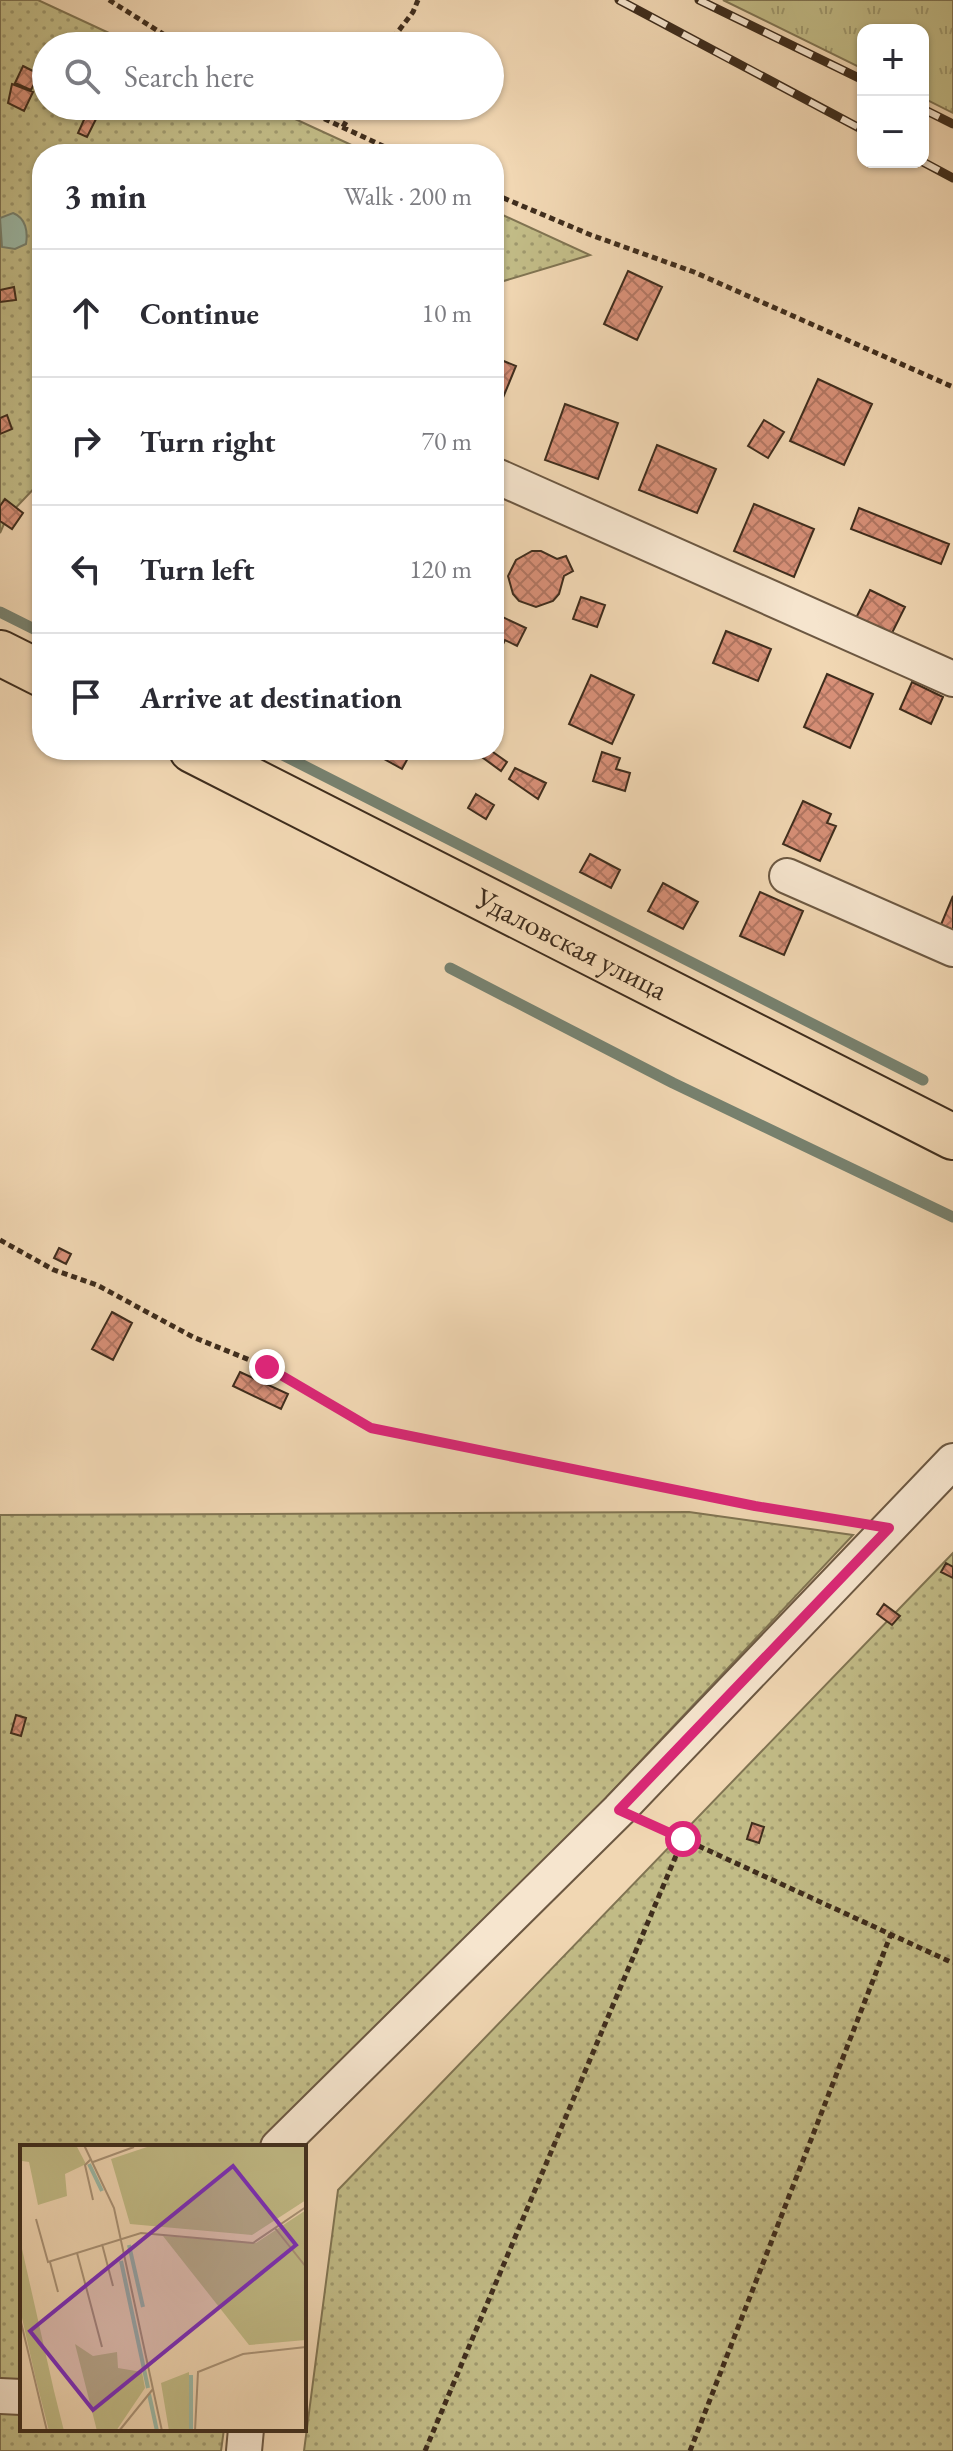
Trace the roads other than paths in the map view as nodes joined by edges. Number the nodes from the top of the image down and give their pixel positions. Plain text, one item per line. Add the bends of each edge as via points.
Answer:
1 (504, 479) edge
2 (0, 653) edge
3 (32, 669) edge
4 (953, 679) edge
5 (212, 760) edge
6 (787, 876) dead end
7 (953, 949) edge
8 (953, 1137) edge
9 (953, 1461) edge
10 (280, 2145) edge
11 (0, 2396) edge
12 (20, 2397) edge
13 (246, 2431) edge
14 (244, 2451) edge

1 - 4 lane
2 - 3 main road
5 - 8 main road, Удаловская улица
6 - 7 lane
9 - 10 lane via 619,1810
11 - 12 lane
13 - 14 lane

